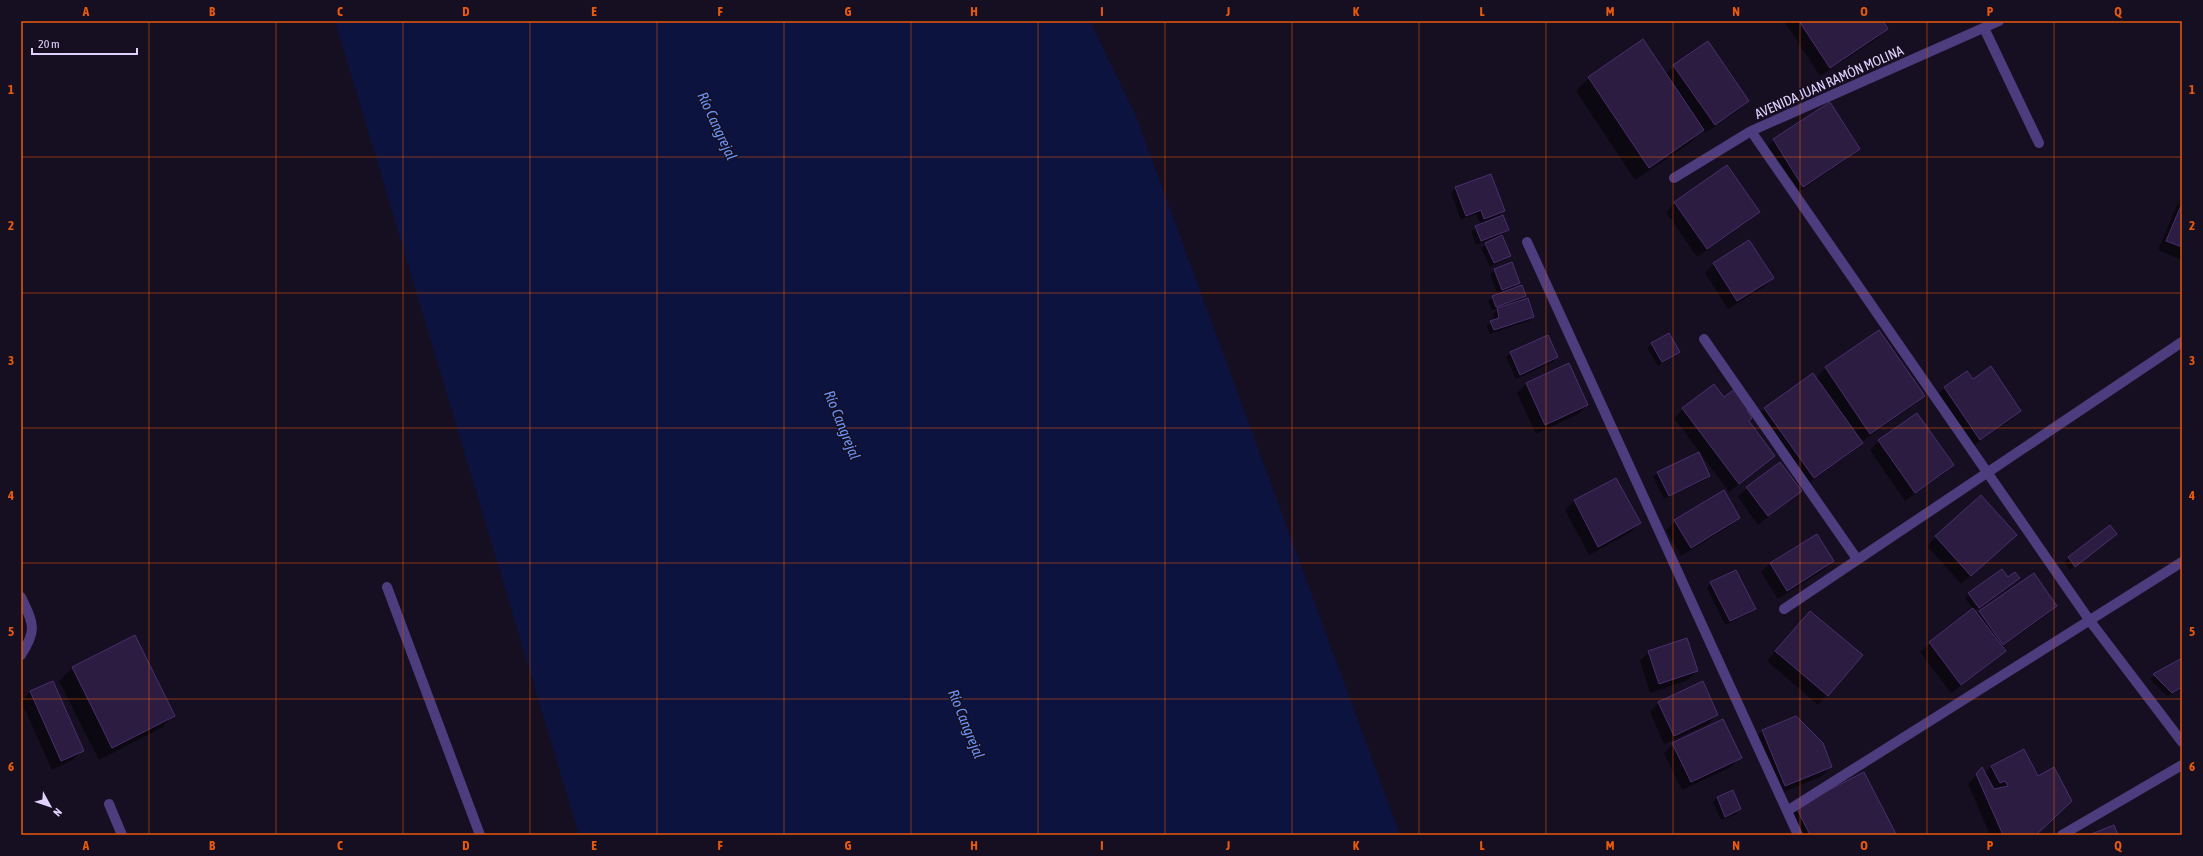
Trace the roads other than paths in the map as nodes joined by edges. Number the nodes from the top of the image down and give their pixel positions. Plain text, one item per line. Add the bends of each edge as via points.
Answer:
1 (1999, 21) edge
2 (1984, 28) junction
3 (1751, 131) junction
4 (2039, 143) dead end
5 (1674, 178) dead end
6 (1527, 242) dead end
7 (1704, 339) dead end
8 (2182, 342) edge
9 (1987, 473) junction
10 (1857, 559) junction
11 (2182, 562) edge
12 (387, 587) dead end
13 (21, 597) edge
14 (1784, 609) dead end
15 (2090, 621) junction
16 (21, 655) edge
17 (2182, 742) edge
18 (2182, 765) edge
19 (109, 804) dead end
20 (1787, 811) junction
21 (122, 835) edge
22 (480, 835) edge
23 (1798, 835) edge
24 (2062, 835) edge

1 - 2 street, AVENIDA JUAN RAMÓN MOLINA
2 - 3 street, AVENIDA JUAN RAMÓN MOLINA
2 - 4 street
3 - 5 street, AVENIDA JUAN RAMÓN MOLINA
3 - 9 street
6 - 20 street
7 - 10 street
8 - 9 street
9 - 10 street
9 - 15 street
10 - 14 street
11 - 15 street
12 - 22 street
13 - 16 street via 32,624 31,639
15 - 17 street
15 - 20 street
18 - 24 street
19 - 21 street
20 - 23 street

